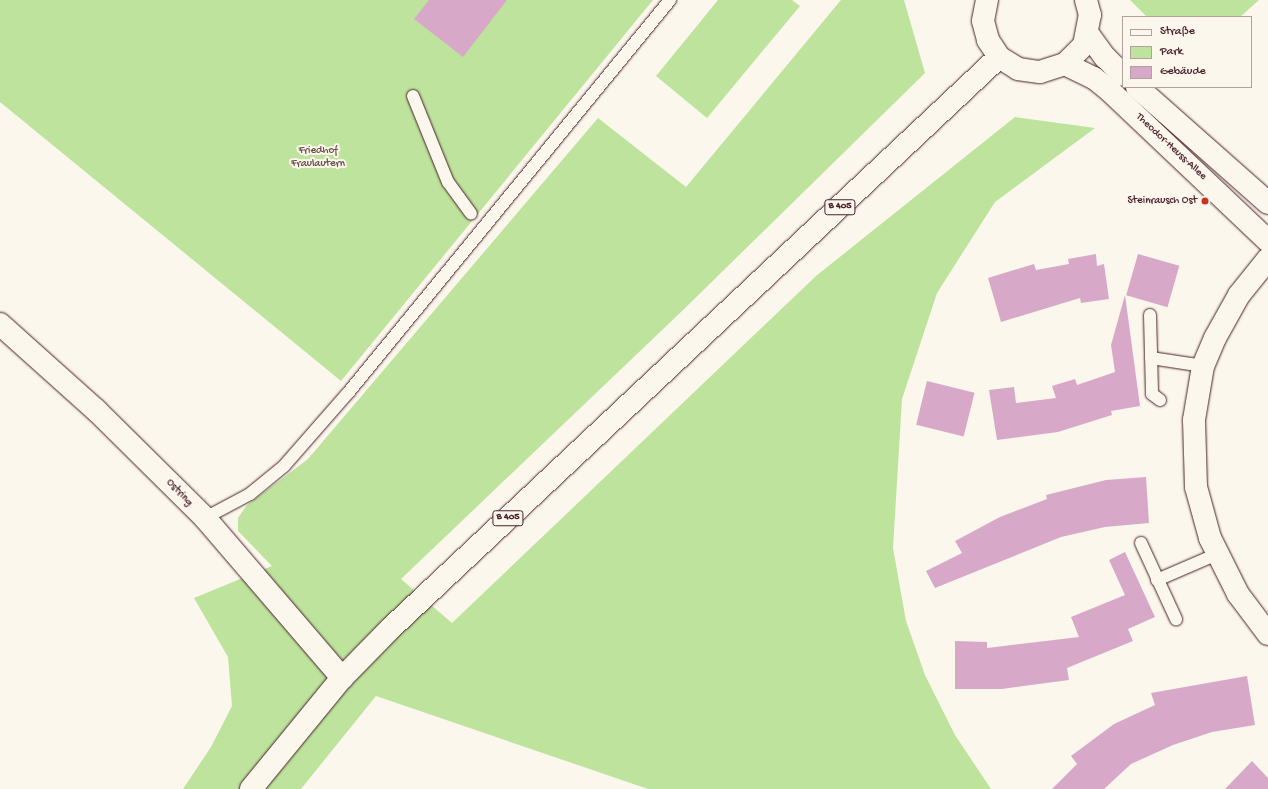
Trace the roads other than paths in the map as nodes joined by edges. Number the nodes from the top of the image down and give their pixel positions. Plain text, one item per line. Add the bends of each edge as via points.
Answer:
1 (670, 0) edge
2 (1086, 0) edge
3 (983, 4) edge
4 (1088, 34) junction
5 (999, 57) junction
6 (1065, 64) junction
7 (1122, 74) edge
8 (1138, 88) edge
9 (413, 96) dead end
10 (1268, 203) edge
11 (471, 214) dead end
12 (1268, 241) edge
13 (1268, 259) edge
14 (1150, 315) dead end
15 (0, 324) edge
16 (1151, 358) junction
17 (1204, 366) junction
18 (1160, 400) dead end
19 (205, 518) junction
20 (1141, 543) dead end
21 (1217, 554) junction
22 (1157, 580) junction
23 (1176, 619) dead end
24 (1268, 634) edge
25 (342, 678) junction
26 (251, 789) edge

1 - 19 lane via 348,393 284,466 250,494
2 - 4 street via 1090,15
3 - 5 street via 988,40
4 - 6 street via 1084,45
4 - 7 street
5 - 6 street via 1018,69 1040,72
5 - 25 street, B 405 via 397,622
6 - 12 street, Theodor-Heuss-Allee via 1094,78 1110,91
8 - 10 street, Theodor-Heuss-Allee
9 - 11 lane via 448,182
13 - 17 street via 1253,275 1225,318
14 - 16 lane
15 - 19 street, Ostring via 96,410
16 - 17 lane
16 - 18 lane via 1152,394
17 - 21 street via 1194,420 1196,487
19 - 25 street, Ostring
20 - 22 lane
21 - 22 lane
21 - 24 street via 1238,594
22 - 23 lane
25 - 26 street, B 405

